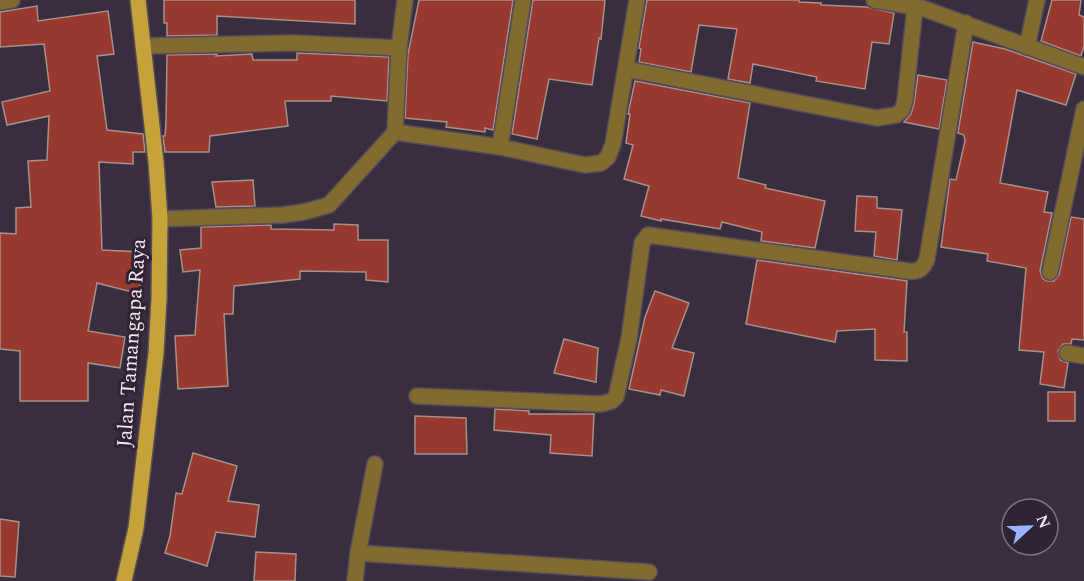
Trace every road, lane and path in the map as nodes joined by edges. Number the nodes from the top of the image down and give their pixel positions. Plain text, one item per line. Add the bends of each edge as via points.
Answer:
1 (12, 0) edge
2 (138, 0) edge
3 (405, 0) edge
4 (523, 0) edge
5 (637, 0) edge
6 (874, 0) edge
7 (1037, 0) edge
8 (0, 2) edge
9 (920, 5) edge
10 (966, 23) junction
11 (144, 45) junction
12 (1027, 47) junction
13 (399, 48) junction
14 (1084, 67) edge
15 (626, 69) junction
16 (1084, 109) edge
17 (395, 132) junction
18 (500, 147) junction
19 (160, 219) junction
20 (1050, 272) dead end
21 (1067, 353) dead end
22 (1084, 356) edge
23 (417, 396) dead end
24 (375, 464) dead end
25 (358, 553) junction
26 (649, 572) dead end
27 (124, 581) edge
28 (355, 581) edge

1 - 8 street
2 - 11 main road, Jalan Tamangapa Raya
3 - 13 street
4 - 18 street
5 - 15 street
6 - 9 street
7 - 12 street
9 - 10 street
9 - 15 street via 905,101 902,110 887,117
10 - 12 street
10 - 23 street via 927,259 921,269 908,271 648,235 642,243 629,339 612,401 601,404
11 - 13 street via 294,43
11 - 19 main road, Jalan Tamangapa Raya
12 - 14 street
13 - 17 street
15 - 18 street via 613,144 601,163 572,163
16 - 20 street
17 - 18 street
17 - 19 street via 329,205 282,215
19 - 27 main road, Jalan Tamangapa Raya via 156,353 136,528
21 - 22 street
24 - 25 street
25 - 26 street
25 - 28 street

